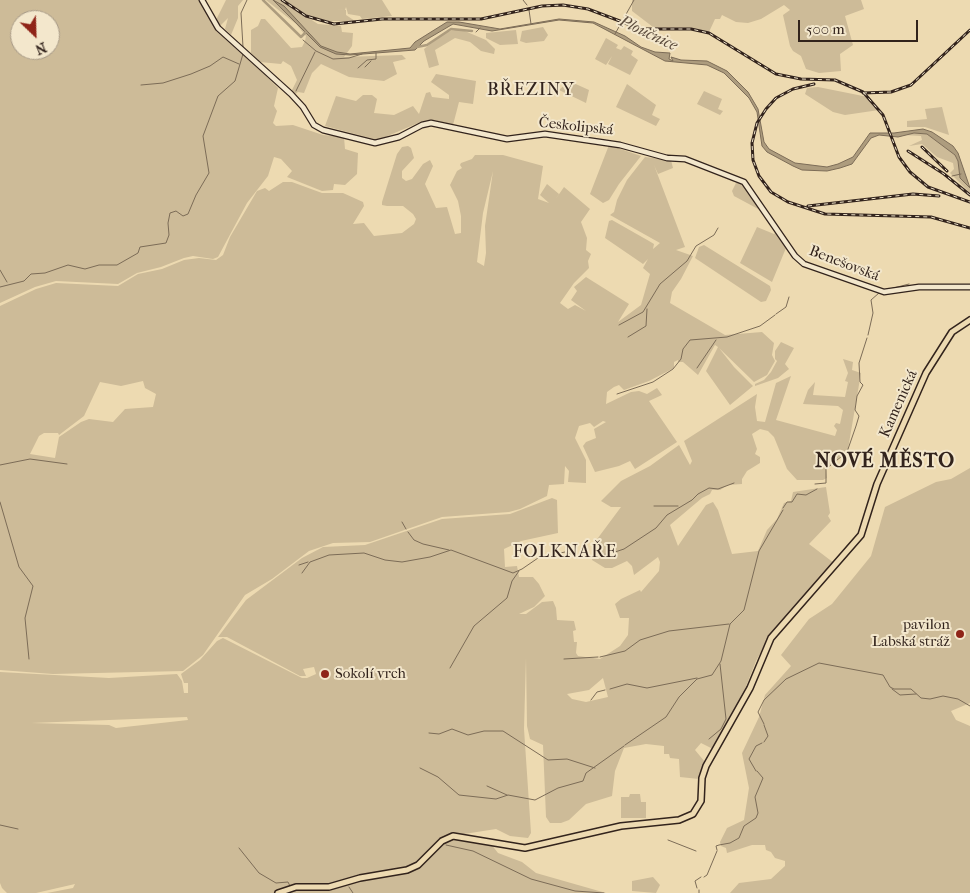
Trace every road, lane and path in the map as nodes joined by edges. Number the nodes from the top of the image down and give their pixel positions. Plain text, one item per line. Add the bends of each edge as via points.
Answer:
1 (202, 0) edge
2 (721, 171) joint
3 (970, 287) edge
4 (970, 320) edge
5 (278, 893) edge

1 - 2 main road, Českolipská via 218,28 297,100 316,128 375,143 431,123 508,139 540,133 620,145 653,155 686,159
2 - 3 main road, Benešovská via 749,186 801,262 884,292 919,287
4 - 5 main road, Kamenická via 952,332 925,375 876,484 861,535 769,642 750,688 706,766 700,804 691,816 621,826 525,848 453,836 442,841 418,865 406,870 329,887 293,888

